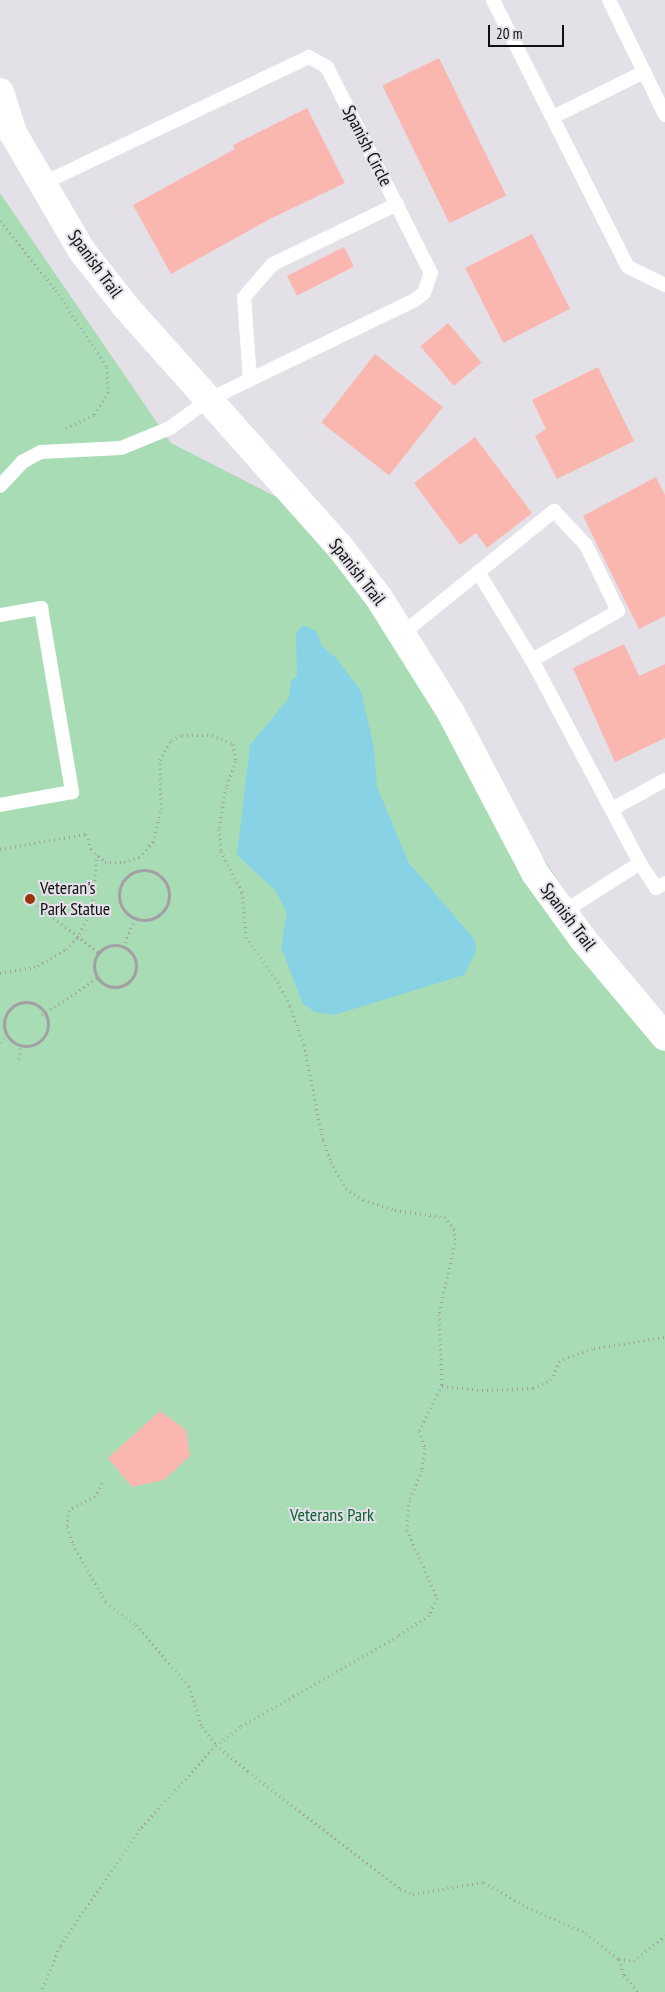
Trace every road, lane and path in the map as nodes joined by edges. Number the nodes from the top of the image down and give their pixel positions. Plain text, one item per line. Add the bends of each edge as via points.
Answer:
1 (493, 0) edge
2 (609, 0) edge
3 (644, 72) junction
4 (0, 92) edge
5 (665, 114) edge
6 (553, 118) junction
7 (7, 126) edge
8 (42, 184) junction
9 (397, 204) junction
10 (0, 221) edge
11 (665, 285) edge
12 (250, 380) junction
13 (208, 400) junction
14 (57, 431) dead end
15 (1, 482) edge
16 (478, 572) junction
17 (0, 614) edge
18 (402, 634) junction
19 (532, 660) junction
20 (665, 780) edge
21 (0, 805) edge
22 (612, 809) junction
23 (0, 849) edge
24 (98, 854) junction
25 (640, 863) junction
26 (665, 882) edge
27 (30, 899) dead end
28 (563, 912) junction
29 (135, 919) junction
30 (77, 937) junction
31 (123, 947) junction
32 (99, 953) junction
33 (0, 973) edge
34 (98, 978) junction
35 (44, 1014) junction
36 (2, 1020) edge
37 (8, 1036) junction
38 (665, 1037) edge
39 (0, 1042) edge
40 (22, 1045) junction
41 (19, 1059) dead end
42 (665, 1337) edge
43 (442, 1386) junction
44 (102, 1483) dead end
45 (216, 1745) junction
46 (665, 1936) edge
47 (618, 1959) junction
48 (41, 1992) edge
49 (638, 1992) edge

1 - 6 lane
2 - 3 lane
3 - 5 lane
3 - 6 lane
4 - 7 street, Spanish Trail
6 - 11 lane via 628,267
7 - 8 street, Spanish Trail
8 - 9 lane, Spanish Circle via 309,58 321,61 327,67
8 - 13 street, Spanish Trail via 82,251 126,307
9 - 12 lane via 273,264 244,296
9 - 12 lane, Spanish Circle via 431,273 424,293
10 - 14 path via 56,290 107,367 108,392 94,415 73,427
12 - 13 lane, Spanish Circle
13 - 15 lane, Spanish Circle via 170,428 121,448 41,452 22,462
13 - 18 street, Spanish Trail via 340,547
16 - 18 lane
16 - 19 lane
16 - 19 lane via 554,511 586,545 618,611
17 - 21 lane via 41,608 72,792
18 - 28 street, Spanish Trail via 450,711 535,873
19 - 22 lane
20 - 22 lane
22 - 25 lane
23 - 24 path via 86,834 91,849
24 - 30 path via 92,910
24 - 43 path via 105,862 124,862 139,857 153,842 161,809 160,760 171,740 182,735 212,735 233,744 236,760 226,787 219,829 221,850 242,892 246,938 278,982 304,1045 323,1140 331,1162 346,1188 363,1200 396,1210 444,1217 454,1228 455,1243 439,1314
25 - 26 lane via 656,888
25 - 28 lane
27 - 30 path
28 - 38 street, Spanish Trail
29 - 29 path via 122,906 122,886 133,873 154,872 166,881 168,900 162,911 150,919
29 - 31 path
30 - 32 path
30 - 33 path via 66,949 38,966
31 - 32 path via 110,946
31 - 34 path via 136,961 133,977 117,988 104,984
32 - 34 path via 94,963
34 - 35 path
35 - 36 path via 34,1003 22,1002 7,1011
35 - 40 path via 49,1028 45,1038 30,1046
36 - 37 path
37 - 39 path
37 - 40 path
40 - 41 path
42 - 43 path via 594,1348 568,1357 559,1362 551,1380 533,1388 482,1390
43 - 45 path via 419,1431 425,1448 422,1470 409,1500 407,1530 434,1585 437,1598 429,1615 240,1727
44 - 45 path via 96,1496 68,1510 67,1527 73,1544 106,1602 136,1625 189,1686 202,1727
45 - 47 path via 400,1889 413,1894 484,1882 527,1907 586,1933
45 - 48 path via 140,1829 60,1946
46 - 47 path via 634,1961
47 - 49 path via 624,1975

